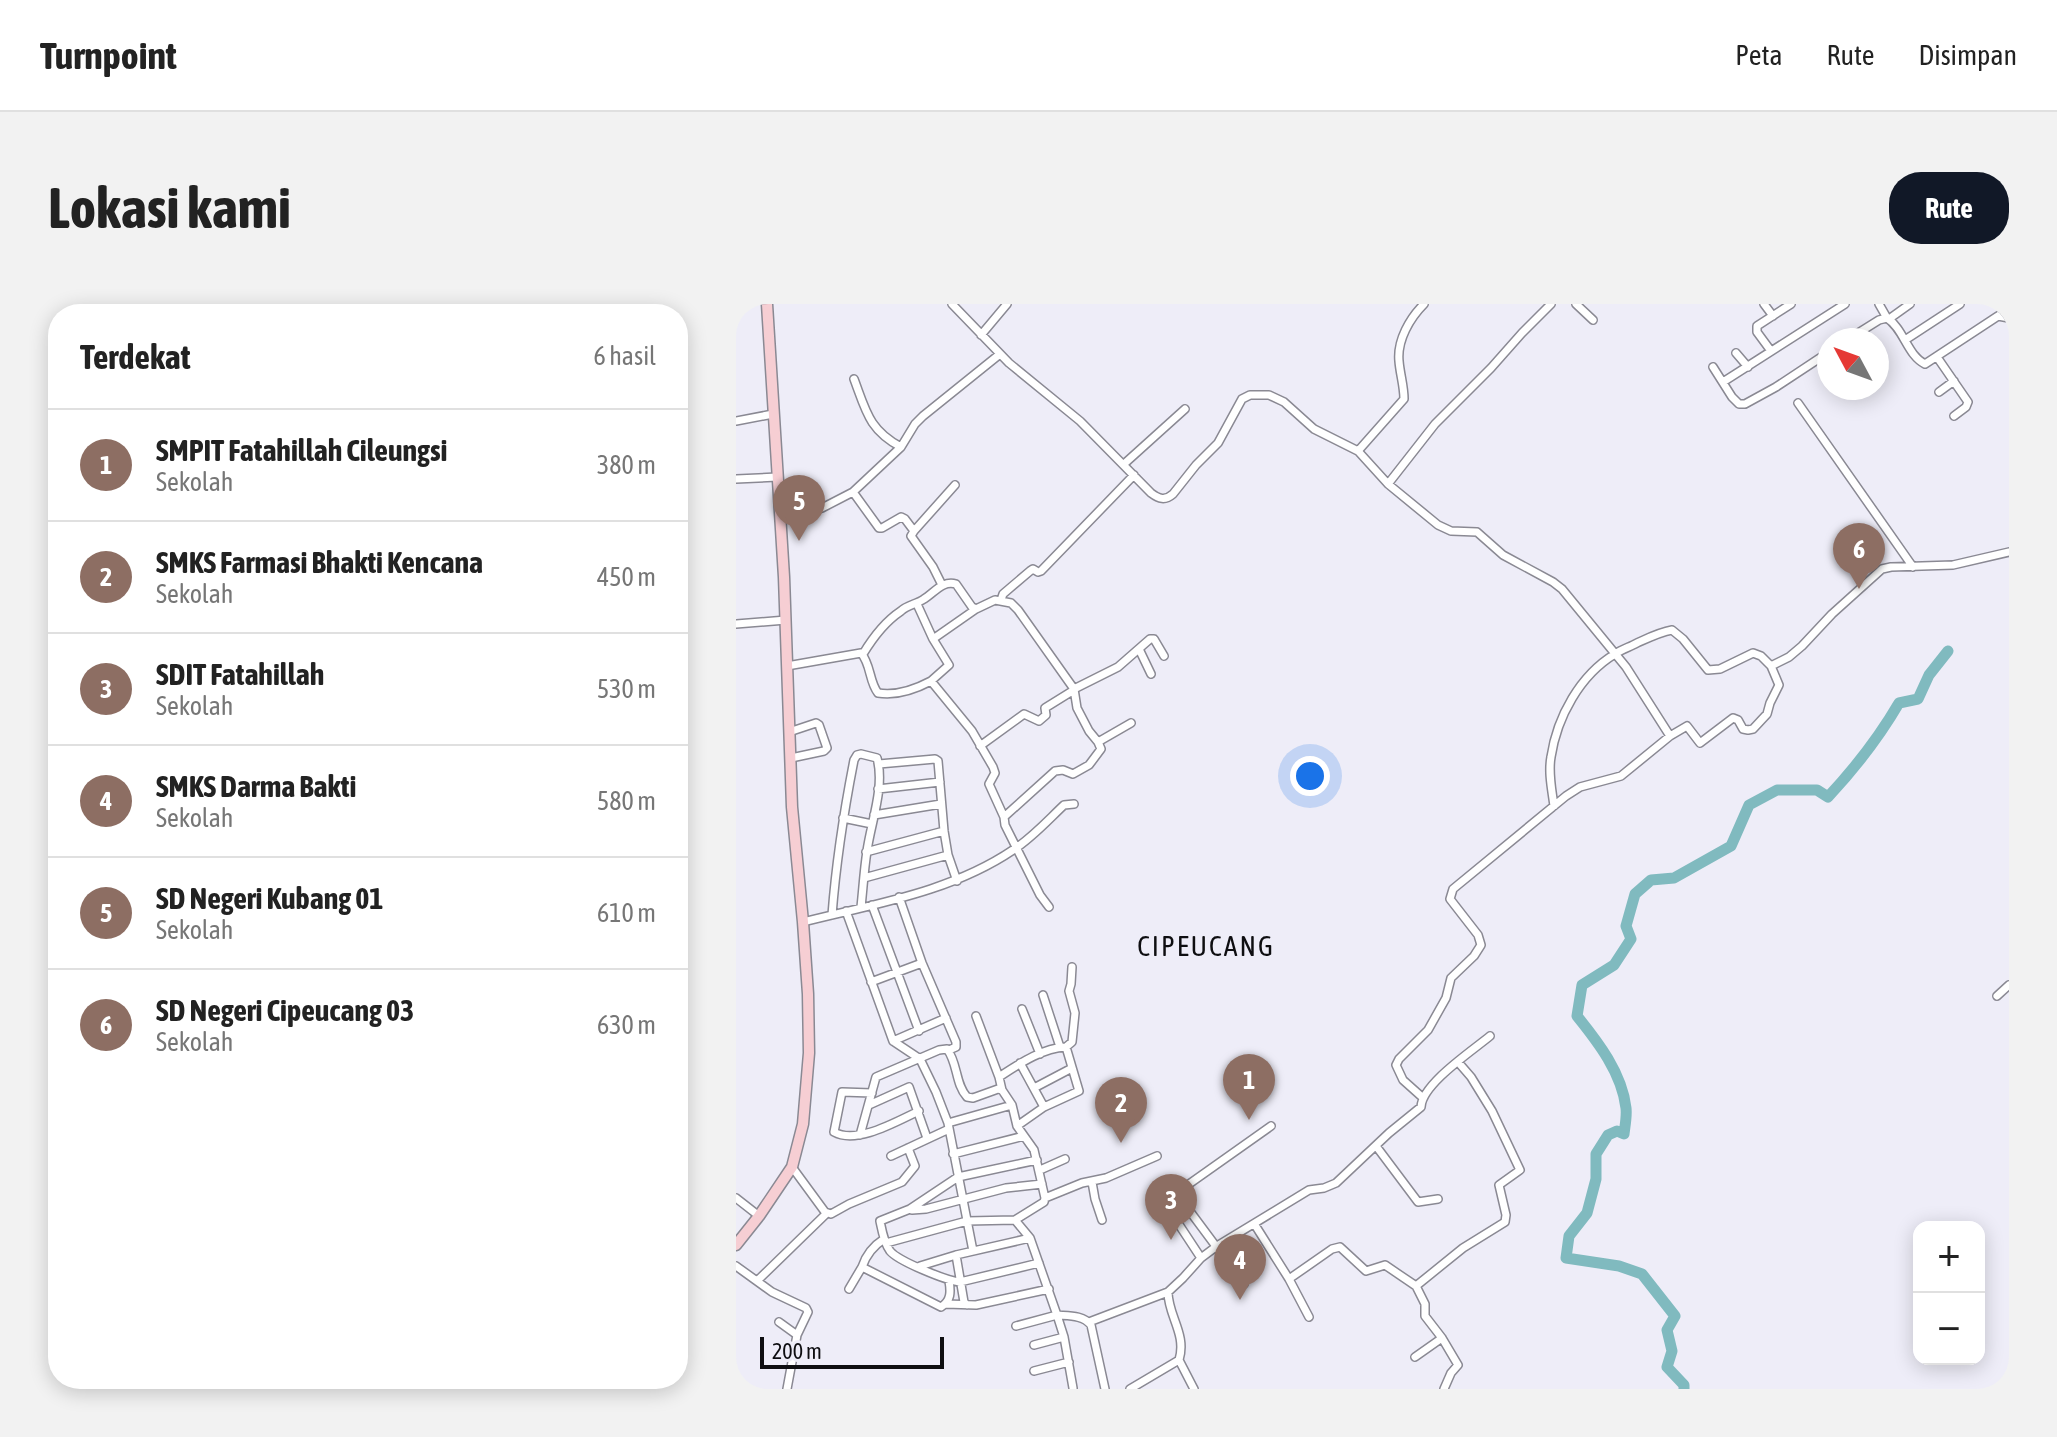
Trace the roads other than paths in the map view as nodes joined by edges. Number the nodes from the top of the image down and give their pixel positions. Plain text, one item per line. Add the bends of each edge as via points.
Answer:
1 (767, 304) edge
2 (952, 304) edge
3 (1007, 304) edge
4 (1424, 304) edge
5 (1551, 304) edge
6 (1576, 304) edge
7 (1764, 304) edge
8 (1791, 304) edge
9 (1845, 304) edge
10 (1879, 304) edge
11 (1910, 304) edge
12 (1960, 304) edge
13 (2009, 308) edge
14 (1773, 316) junction
15 (1998, 316) junction
16 (1888, 318) junction
17 (2009, 318) edge
18 (1593, 320) dead end
19 (1866, 328) edge
20 (981, 335) junction
21 (1905, 340) junction
22 (1771, 351) junction
23 (1736, 353) dead end
24 (1000, 354) junction
25 (1937, 357) junction
26 (1817, 360) edge
27 (1713, 367) dead end
28 (1748, 367) junction
29 (854, 379) dead end
30 (1954, 381) junction
31 (1723, 382) junction
32 (1939, 392) dead end
33 (1798, 403) dead end
34 (1185, 409) dead end
35 (773, 414) junction
36 (1954, 416) dead end
37 (736, 421) edge
38 (901, 447) junction
39 (1358, 451) junction
40 (1124, 464) junction
41 (1134, 475) junction
42 (777, 477) junction
43 (736, 479) edge
44 (1388, 484) junction
45 (955, 485) dead end
46 (853, 492) junction
47 (780, 516) junction
48 (914, 531) junction
49 (2009, 552) edge
50 (1913, 567) junction
51 (942, 585) junction
52 (1001, 600) junction
53 (917, 604) junction
54 (976, 609) junction
55 (786, 620) junction
56 (736, 624) edge
57 (933, 639) junction
58 (1139, 649) junction
59 (1615, 653) junction
60 (863, 654) junction
61 (1164, 656) dead end
62 (787, 666) junction
63 (1771, 666) junction
64 (1151, 674) dead end
65 (931, 681) junction
66 (1074, 689) junction
67 (1131, 723) dead end
68 (789, 732) junction
69 (1670, 736) junction
70 (1098, 742) junction
71 (980, 746) junction
72 (791, 758) junction
73 (879, 764) junction
74 (940, 782) junction
75 (878, 789) junction
76 (941, 804) junction
77 (1074, 804) dead end
78 (1554, 806) junction
79 (1004, 817) junction
80 (843, 818) junction
81 (873, 819) junction
82 (944, 831) junction
83 (1017, 848) junction
84 (866, 852) junction
85 (948, 855) junction
86 (864, 878) junction
87 (957, 881) junction
88 (899, 897) junction
89 (872, 905) junction
90 (861, 907) junction
91 (1049, 907) dead end
92 (846, 911) junction
93 (832, 915) junction
94 (803, 922) junction
95 (922, 963) junction
96 (1072, 967) dead end
97 (898, 973) junction
98 (871, 982) junction
99 (2009, 985) edge
100 (1043, 995) dead end
101 (1997, 996) dead end
102 (1022, 1009) dead end
103 (976, 1016) dead end
104 (946, 1018) junction
105 (919, 1031) junction
106 (1490, 1036) dead end
107 (893, 1041) junction
108 (1063, 1047) junction
109 (949, 1050) junction
110 (1040, 1054) junction
111 (920, 1059) junction
112 (1458, 1062) junction
113 (1020, 1063) junction
114 (1072, 1068) junction
115 (999, 1077) junction
116 (1034, 1088) junction
117 (1002, 1090) junction
118 (872, 1093) junction
119 (1422, 1097) junction
120 (869, 1105) junction
121 (1012, 1105) junction
122 (1044, 1107) junction
123 (919, 1111) junction
124 (949, 1126) junction
125 (1017, 1126) junction
126 (1271, 1126) dead end
127 (860, 1135) junction
128 (1024, 1136) junction
129 (927, 1138) junction
130 (1376, 1146) junction
131 (908, 1148) junction
132 (953, 1154) junction
133 (891, 1156) dead end
134 (1157, 1156) dead end
135 (1065, 1159) dead end
136 (1037, 1160) junction
137 (792, 1167) junction
138 (1040, 1170) junction
139 (958, 1177) junction
140 (1092, 1182) junction
141 (1042, 1184) junction
142 (736, 1198) edge
143 (1045, 1198) junction
144 (963, 1199) junction
145 (1438, 1199) dead end
146 (910, 1209) junction
147 (827, 1213) junction
148 (1172, 1214) dead end
149 (759, 1216) junction
150 (1015, 1220) junction
151 (1102, 1220) dead end
152 (967, 1221) junction
153 (1255, 1225) junction
154 (1030, 1238) junction
155 (885, 1241) junction
156 (736, 1245) edge
157 (1217, 1246) junction
158 (973, 1251) junction
159 (956, 1255) junction
160 (1201, 1258) junction
161 (1039, 1263) junction
162 (736, 1266) edge
163 (862, 1267) junction
164 (919, 1267) junction
165 (1289, 1279) junction
166 (757, 1281) junction
167 (949, 1281) junction
168 (960, 1282) junction
169 (1244, 1284) dead end
170 (1416, 1286) junction
171 (849, 1289) dead end
172 (1049, 1289) junction
173 (1168, 1292) junction
174 (946, 1304) junction
175 (967, 1305) junction
176 (1057, 1315) junction
177 (1309, 1317) dead end
178 (779, 1322) dead end
179 (1089, 1322) junction
180 (1016, 1326) dead end
181 (797, 1335) junction
182 (1064, 1337) junction
183 (1442, 1338) junction
184 (1034, 1345) dead end
185 (1415, 1357) dead end
186 (1179, 1360) junction
187 (1069, 1362) junction
188 (1034, 1371) dead end
189 (1073, 1388) edge
190 (787, 1389) edge
191 (1105, 1389) edge
192 (1130, 1389) edge
193 (1194, 1389) edge
194 (1444, 1389) edge

1 - 35 street
2 - 20 street
3 - 20 street
4 - 39 street via 1399,347 1404,399
5 - 44 street via 1435,424
6 - 18 street
7 - 14 street
8 - 14 street
9 - 22 street
10 - 16 street
11 - 16 street
12 - 21 street
13 - 15 street
14 - 22 street via 1757,328
15 - 17 street
15 - 25 street
16 - 19 street
16 - 21 street
20 - 24 street
21 - 25 street via 1921,363
22 - 28 street
23 - 28 street
24 - 38 street via 923,416
24 - 40 street
25 - 30 street
26 - 31 street via 1745,404 1739,404
27 - 31 street
28 - 31 street
29 - 38 street via 874,427
30 - 32 street
30 - 36 street via 1968,404
33 - 50 street
34 - 40 street
35 - 37 street
35 - 42 street
38 - 46 street
39 - 41 street via 1314,429 1275,396 1255,394 1239,402 1218,443 1169,498 1151,493
39 - 44 street
40 - 41 street
41 - 52 street via 1040,571 1033,569
42 - 43 street
42 - 47 street
44 - 59 street via 1438,525 1477,532 1503,555 1558,585
45 - 48 street
46 - 47 street via 822,508
46 - 48 street via 879,528 901,517
47 - 55 street
48 - 51 street via 911,536
49 - 50 street via 1953,565
50 - 63 street via 1878,572 1794,653
51 - 53 street
51 - 54 street via 956,584
52 - 54 street
52 - 66 street via 1025,618
53 - 57 street
53 - 60 street via 901,610
54 - 57 street
55 - 56 street
55 - 62 street
57 - 65 street via 949,665
58 - 61 street via 1153,639
58 - 64 street
58 - 66 street via 1118,667
59 - 63 street via 1672,630 1708,670 1753,653
59 - 69 street
59 - 78 street via 1582,684 1564,712 1551,757
60 - 62 street
60 - 65 street via 878,693 899,693
62 - 68 street
63 - 69 street via 1779,685 1767,714 1753,729 1743,729 1736,718 1703,743 1687,726
65 - 71 street
66 - 70 street via 1077,708
66 - 71 street via 1046,707 1039,721 1024,714
67 - 70 street
68 - 72 street
68 - 72 street via 816,723 827,748
69 - 78 street via 1621,776 1580,787
70 - 79 street via 1101,749 1089,765 1073,774 1055,771
71 - 79 street via 995,773 989,784
72 - 94 street
73 - 74 street via 936,759
73 - 75 street
73 - 80 street via 878,758 855,757
74 - 75 street
74 - 76 street
75 - 81 street
76 - 81 street
76 - 82 street
77 - 83 street via 1064,805
78 - 119 street via 1451,894 1481,941 1479,950 1451,978 1428,1030 1396,1065 1403,1080
79 - 83 street
80 - 81 street
80 - 93 street
81 - 84 street
82 - 84 street
82 - 85 street
83 - 87 street
83 - 91 street
84 - 86 street
85 - 86 street
85 - 87 street
86 - 90 street
87 - 88 street
88 - 89 street
88 - 95 street
89 - 90 street
89 - 97 street
90 - 92 street
92 - 93 street
92 - 98 street
93 - 94 street
94 - 137 street via 809,1053 803,1124
95 - 97 street
95 - 104 street
96 - 108 street via 1074,1029 1072,1042
97 - 98 street
97 - 105 street
98 - 107 street
99 - 101 street
100 - 108 street
102 - 110 street
103 - 115 street
104 - 105 street
104 - 109 street via 956,1045
105 - 107 street
106 - 112 street
107 - 111 street
108 - 110 street
108 - 114 street
109 - 111 street
109 - 117 street via 967,1097
110 - 113 street
111 - 118 street via 876,1077
111 - 124 street
112 - 119 street
112 - 170 street via 1492,1111 1520,1170 1499,1185 1505,1222
113 - 115 street
113 - 116 street
114 - 116 street
114 - 122 street via 1079,1091
115 - 117 street
116 - 122 street
117 - 121 street
118 - 120 street
118 - 127 street via 841,1093 834,1132
119 - 130 street via 1421,1107
120 - 123 street via 909,1087
120 - 127 street
121 - 124 street
121 - 125 street
122 - 125 street
123 - 127 street
123 - 129 street
124 - 129 street
124 - 132 street
125 - 128 street
126 - 157 street via 1180,1193
128 - 132 street
128 - 136 street
129 - 131 street
130 - 145 street via 1418,1202
130 - 153 street via 1336,1183 1309,1190
131 - 133 street
131 - 147 street via 915,1166 902,1182
132 - 139 street
134 - 140 street
135 - 138 street
136 - 138 street
136 - 139 street
137 - 147 street
137 - 149 street
138 - 141 street
139 - 144 street
139 - 146 street
140 - 143 street
140 - 151 street
141 - 143 street
141 - 144 street
142 - 149 street
143 - 150 street
144 - 146 street
144 - 152 street
146 - 155 street via 880,1221
147 - 166 street
148 - 160 street
149 - 156 street
150 - 152 street
150 - 154 street
152 - 155 street
152 - 158 street
153 - 157 street
153 - 165 street
154 - 158 street
154 - 161 street
155 - 163 street via 875,1245
155 - 164 street via 896,1256
157 - 160 street
157 - 169 street
158 - 159 street
159 - 164 street
159 - 168 street
160 - 173 street
161 - 168 street
161 - 172 street
162 - 166 street
163 - 171 street
163 - 174 street via 937,1307
164 - 167 street
165 - 170 street via 1340,1247 1366,1271 1385,1265
165 - 177 street
166 - 181 street via 807,1310
167 - 168 street
167 - 174 street
168 - 175 street
170 - 183 street via 1425,1316
172 - 175 street
172 - 176 street
173 - 179 street
173 - 186 street via 1182,1337
174 - 175 street
176 - 179 street
176 - 180 street
176 - 182 street
178 - 181 street
179 - 191 street
181 - 190 street
182 - 184 street
182 - 187 street
183 - 185 street
183 - 194 street via 1458,1365
186 - 192 street
186 - 193 street
187 - 188 street
187 - 189 street

